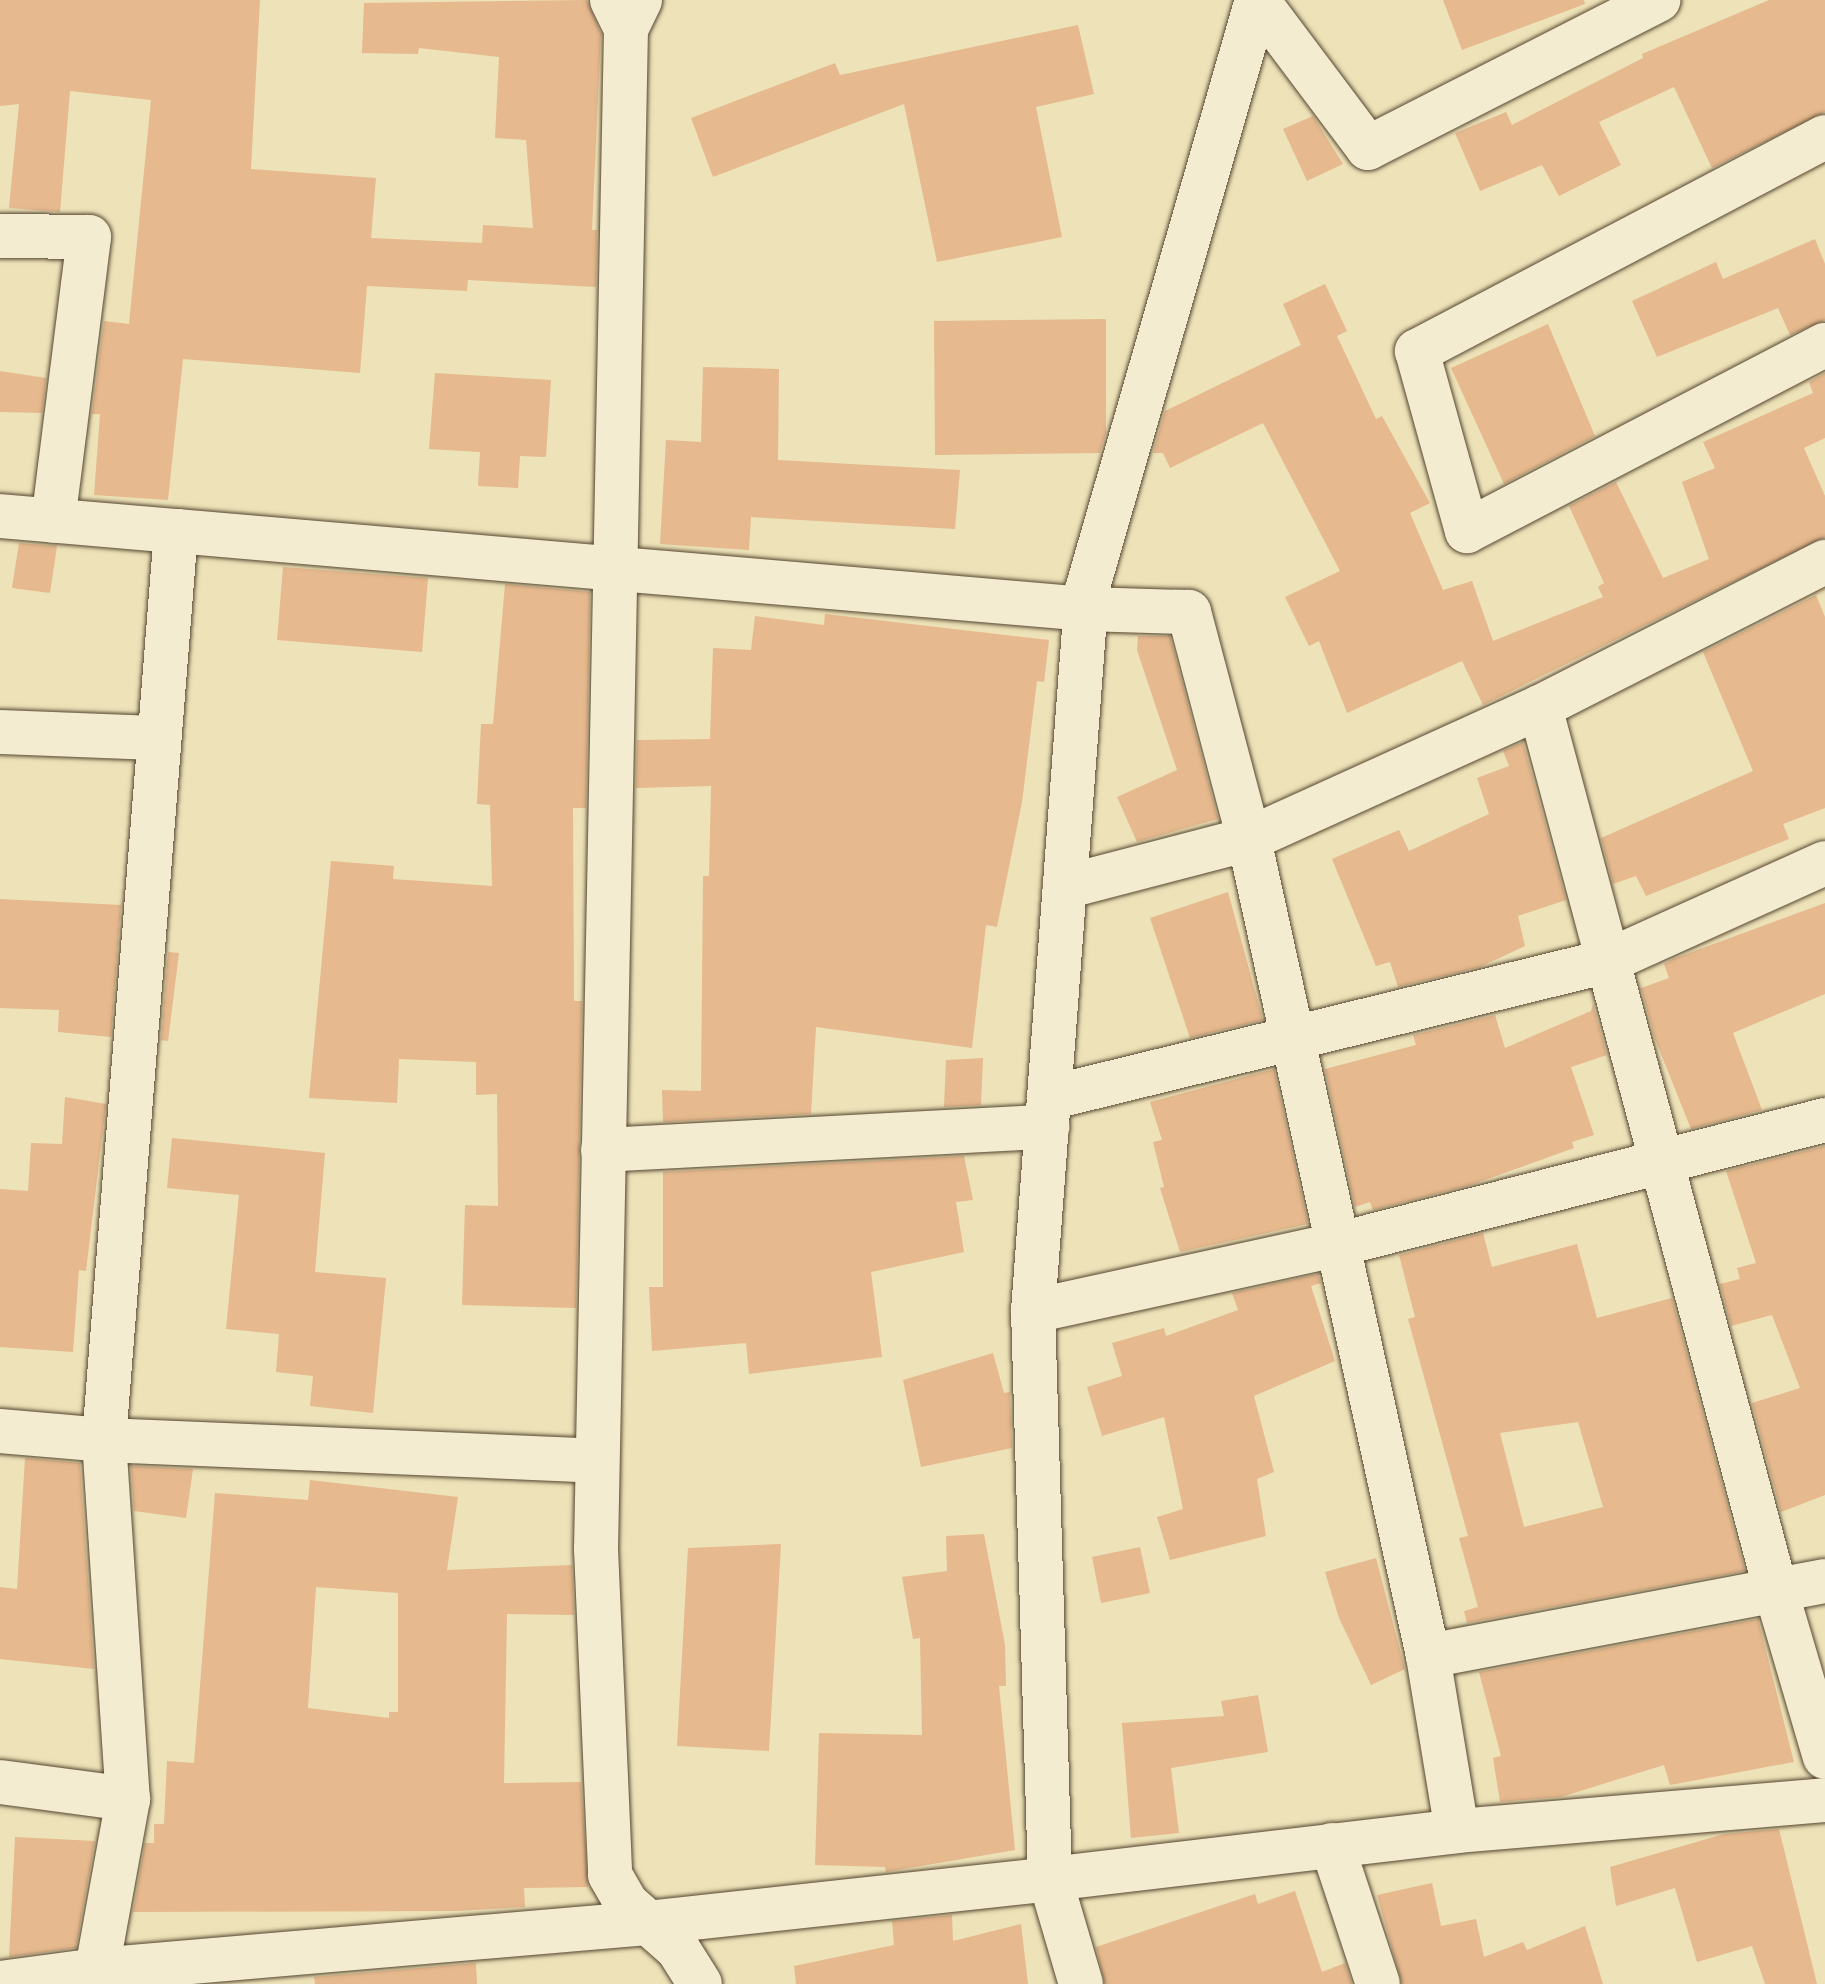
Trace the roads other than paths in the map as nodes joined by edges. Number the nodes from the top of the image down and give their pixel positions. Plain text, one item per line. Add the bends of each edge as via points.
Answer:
1 (1659, 0) edge
2 (626, 10) edge
3 (1825, 137) edge
4 (0, 236) edge
5 (1825, 345) edge
6 (0, 516) edge
7 (53, 521) junction
8 (176, 531) junction
9 (1825, 562) edge
10 (613, 565) junction
11 (1085, 609) junction
12 (1540, 707) junction
13 (0, 732) edge
14 (159, 738) junction
15 (1249, 839) junction
16 (1825, 863) edge
17 (1065, 887) junction
18 (1608, 961) junction
19 (1291, 1039) junction
20 (1048, 1113) junction
21 (1825, 1120) edge
22 (603, 1150) junction
23 (1663, 1163) junction
24 (1336, 1245) junction
25 (1033, 1311) junction
26 (0, 1431) edge
27 (104, 1440) junction
28 (597, 1461) junction
29 (1825, 1581) edge
30 (1776, 1591) junction
31 (1428, 1656) junction
32 (1825, 1757) edge
33 (0, 1782) edge
34 (128, 1799) junction
35 (1825, 1800) edge
36 (1457, 1831) junction
37 (1332, 1845) junction
38 (1050, 1879) junction
39 (647, 1923) junction
40 (94, 1977) edge
41 (0, 1983) edge
42 (700, 1984) edge
43 (1081, 1984) edge
44 (1378, 1984) edge

1 - 11 street via 1368,148 1257,0
2 - 10 street
3 - 5 street via 1417,351 1467,531
4 - 7 street via 89,237
6 - 7 street
7 - 8 street
8 - 10 street
8 - 14 street
9 - 12 street
10 - 11 street
10 - 22 street
11 - 15 street via 1189,612
11 - 17 street
12 - 15 street
12 - 18 street
13 - 14 street
14 - 27 street
15 - 17 street
15 - 19 street
16 - 18 street
17 - 20 street
18 - 19 street
18 - 23 street
19 - 20 street
19 - 24 street
20 - 22 street
20 - 25 street
21 - 23 street
22 - 28 street
23 - 24 street
23 - 30 street
24 - 25 street
24 - 31 street
25 - 38 street
26 - 27 street
27 - 28 street
27 - 34 street
28 - 39 street via 610,1875 627,1904
29 - 30 street
30 - 31 street
30 - 32 street
31 - 36 street
33 - 34 street
34 - 40 street
35 - 36 street
36 - 37 street
37 - 38 street
37 - 44 street
38 - 39 street
38 - 43 street
39 - 40 street
39 - 42 street via 678,1949
40 - 41 street

